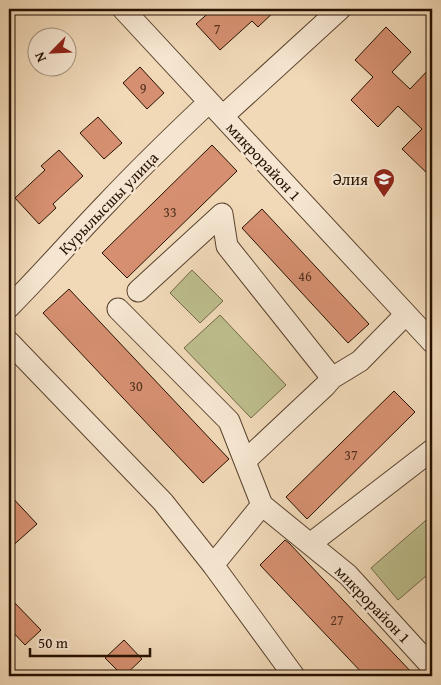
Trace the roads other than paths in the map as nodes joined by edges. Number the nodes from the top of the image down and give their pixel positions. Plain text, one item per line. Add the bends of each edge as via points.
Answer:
1 (123, 9) edge
2 (340, 9) edge
3 (216, 109) junction
4 (138, 291) dead end
5 (9, 307) edge
6 (118, 309) dead end
7 (406, 314) junction
8 (9, 342) edge
9 (432, 342) edge
10 (332, 378) junction
11 (432, 450) edge
12 (244, 461) junction
13 (262, 505) junction
14 (310, 544) junction
15 (213, 565) junction
16 (432, 667) edge
17 (294, 676) edge

1 - 3 street, микрорайон 1
2 - 3 street, Курылысшы улица
3 - 5 street, Курылысшы улица via 163,145
3 - 7 street, микрорайон 1
4 - 10 street via 222,214 227,246
6 - 12 street, микрорайон 1 via 228,420
7 - 9 street, микрорайон 1
7 - 10 street via 360,361
8 - 15 street via 163,502
10 - 12 street
11 - 14 street
12 - 13 street, микрорайон 1
13 - 14 street, микрорайон 1
13 - 15 street
14 - 16 street, микрорайон 1 via 348,575
15 - 17 street

